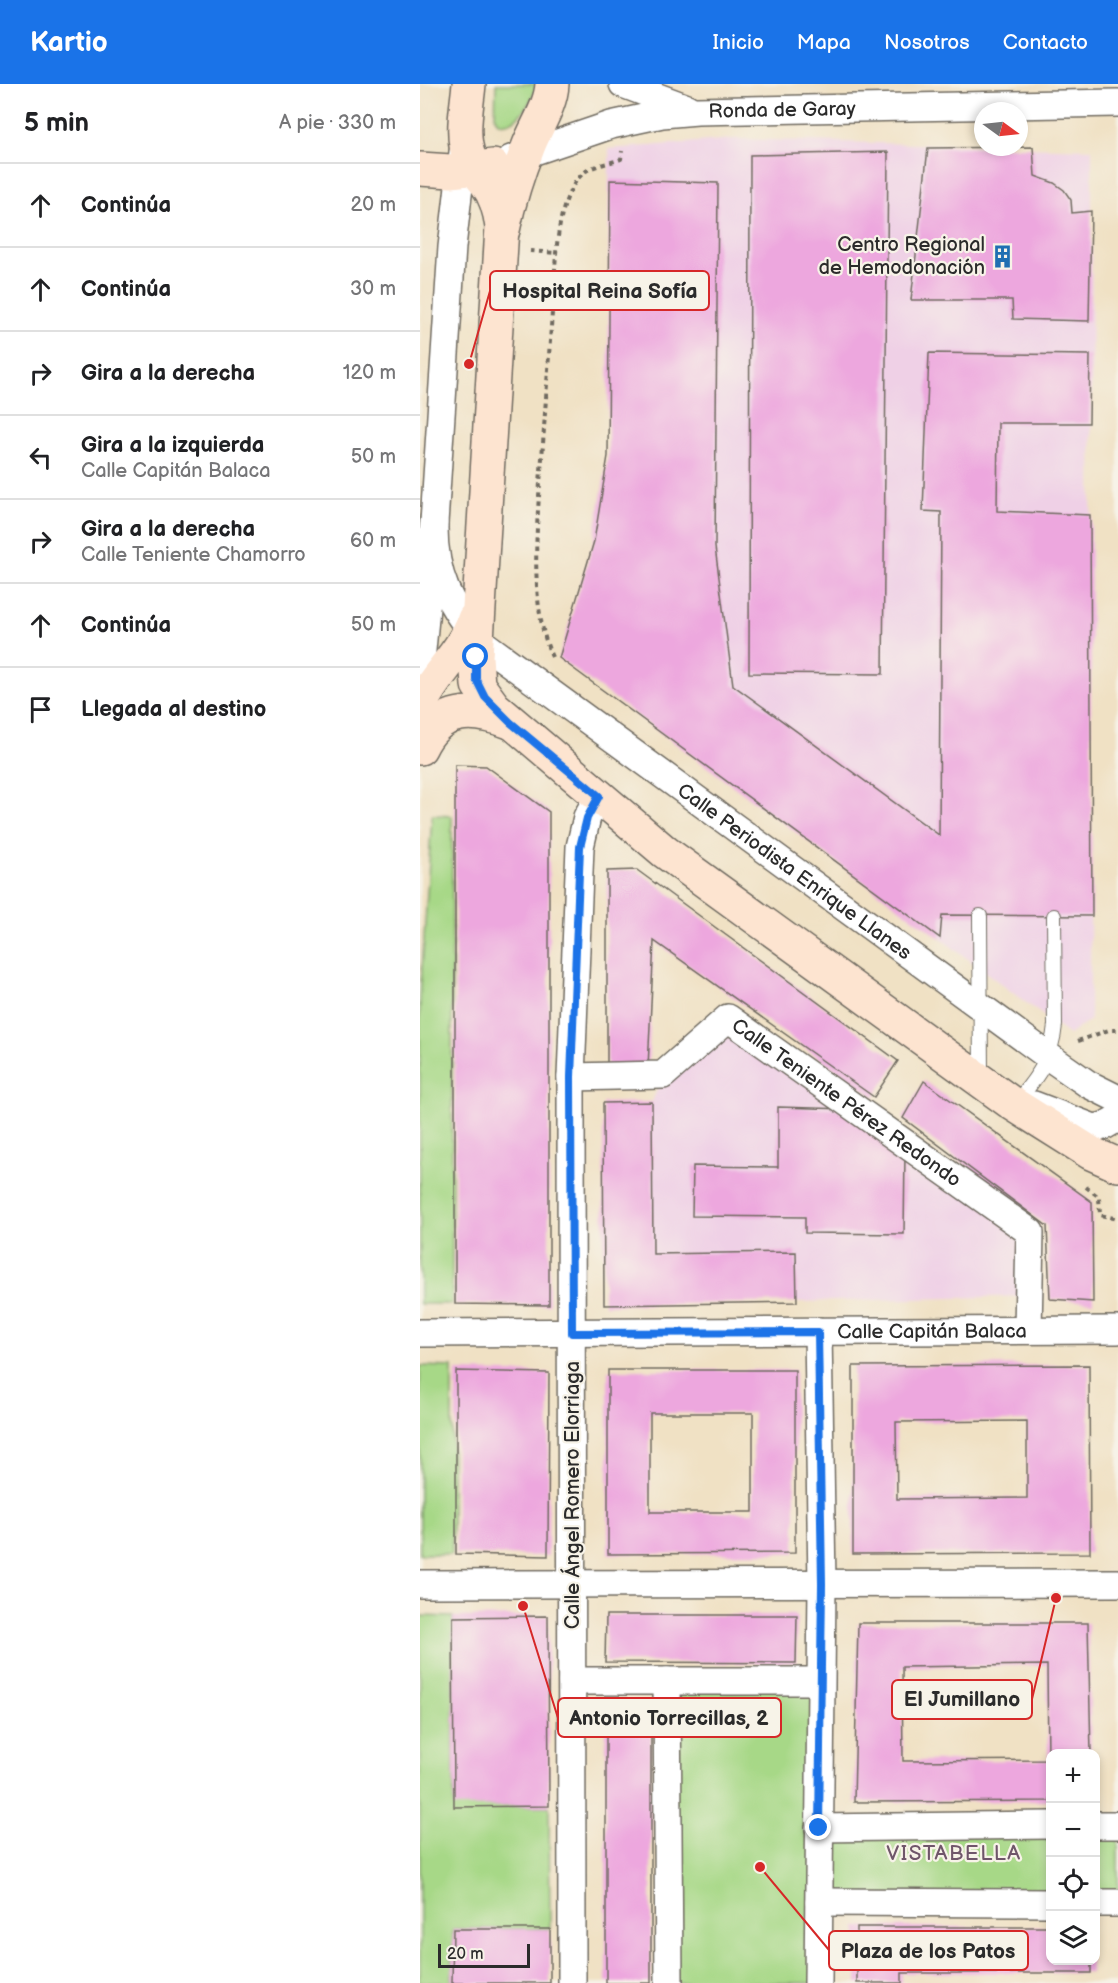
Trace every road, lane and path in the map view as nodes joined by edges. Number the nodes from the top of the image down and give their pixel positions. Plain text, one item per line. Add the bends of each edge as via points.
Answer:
1 (469, 84) edge
2 (552, 84) edge
3 (623, 84) edge
4 (979, 95) edge
5 (1118, 104) edge
6 (697, 111) junction
7 (540, 119) junction
8 (622, 122) junction
9 (526, 154) junction
10 (477, 168) junction
11 (420, 170) edge
12 (502, 238) junction
13 (434, 523) junction
14 (473, 634) junction
15 (554, 663) dead end
16 (420, 671) edge
17 (420, 706) edge
18 (510, 722) junction
19 (420, 748) edge
20 (599, 796) junction
21 (980, 916) dead end
22 (1054, 916) dead end
23 (980, 1007) junction
24 (1118, 1030) edge
25 (1052, 1037) junction
26 (571, 1077) junction
27 (985, 1084) junction
28 (1019, 1099) junction
29 (1118, 1099) edge
30 (1118, 1118) edge
31 (1118, 1165) edge
32 (1028, 1330) junction
33 (1118, 1330) edge
34 (818, 1332) junction
35 (420, 1333) edge
36 (572, 1333) junction
37 (1118, 1583) edge
38 (420, 1584) edge
39 (571, 1584) junction
40 (822, 1584) junction
41 (572, 1680) junction
42 (667, 1681) junction
43 (820, 1681) junction
44 (1100, 1825) edge
45 (1118, 1825) edge
46 (1046, 1826) edge
47 (819, 1828) junction
48 (819, 1902) junction
49 (1046, 1903) edge
50 (1100, 1903) edge
51 (1118, 1903) edge
52 (572, 1983) edge
53 (669, 1983) edge
54 (818, 1983) edge

1 - 10 main road via 467,151
2 - 7 main road
3 - 6 street, Ronda de Garay
4 - 5 street, Ronda de Garay
4 - 6 street, Ronda de Garay
6 - 8 street, Ronda de Garay
7 - 9 main road
7 - 10 main road via 527,137
8 - 9 street, Ronda de Garay
8 - 15 path via 621,159 587,171 574,186 561,217 556,253 537,569 544,639
9 - 10 street, Ronda de Garay
9 - 12 main road
10 - 11 main road
10 - 12 main road via 496,200
10 - 13 street via 451,255
12 - 14 main road via 479,597
13 - 14 street, Calle Periodista Enrique Llanes via 434,551 442,581 450,601
13 - 16 street
14 - 17 main road
14 - 18 main road via 478,685
14 - 23 street, Calle Periodista Enrique Llanes
18 - 19 main road via 480,713 449,717 428,733
18 - 20 main road
20 - 26 street, Calle Ángel Romero Elorriaga via 587,818 580,847
20 - 27 main road via 665,852
21 - 23 lane
22 - 25 lane
23 - 25 street, Calle Periodista Enrique Llanes
23 - 27 lane
24 - 25 path via 1071,1043
25 - 28 lane via 1038,1076
25 - 29 street, Calle Periodista Enrique Llanes via 1080,1078
26 - 32 street, Calle Teniente Pérez Redondo via 663,1075 728,1018 1030,1232
26 - 36 street, Calle Ángel Romero Elorriaga
27 - 28 street
27 - 31 main road via 1050,1128
28 - 30 street via 1089,1127 1104,1126
32 - 33 street, Calle Capitán Balaca
32 - 34 street, Calle Capitán Balaca
34 - 36 street, Calle Capitán Balaca
34 - 40 street
35 - 36 street, Calle Capitán Balaca
36 - 39 street, Calle Ángel Romero Elorriaga
37 - 40 street
38 - 39 street
39 - 40 street
39 - 41 street, Calle Ángel Romero Elorriaga
40 - 43 street
41 - 42 street
41 - 52 street, Calle Ángel Romero Elorriaga
42 - 43 street
42 - 53 street
43 - 47 street
44 - 45 street
46 - 47 street
47 - 48 street
48 - 49 street
48 - 54 street
50 - 51 street

